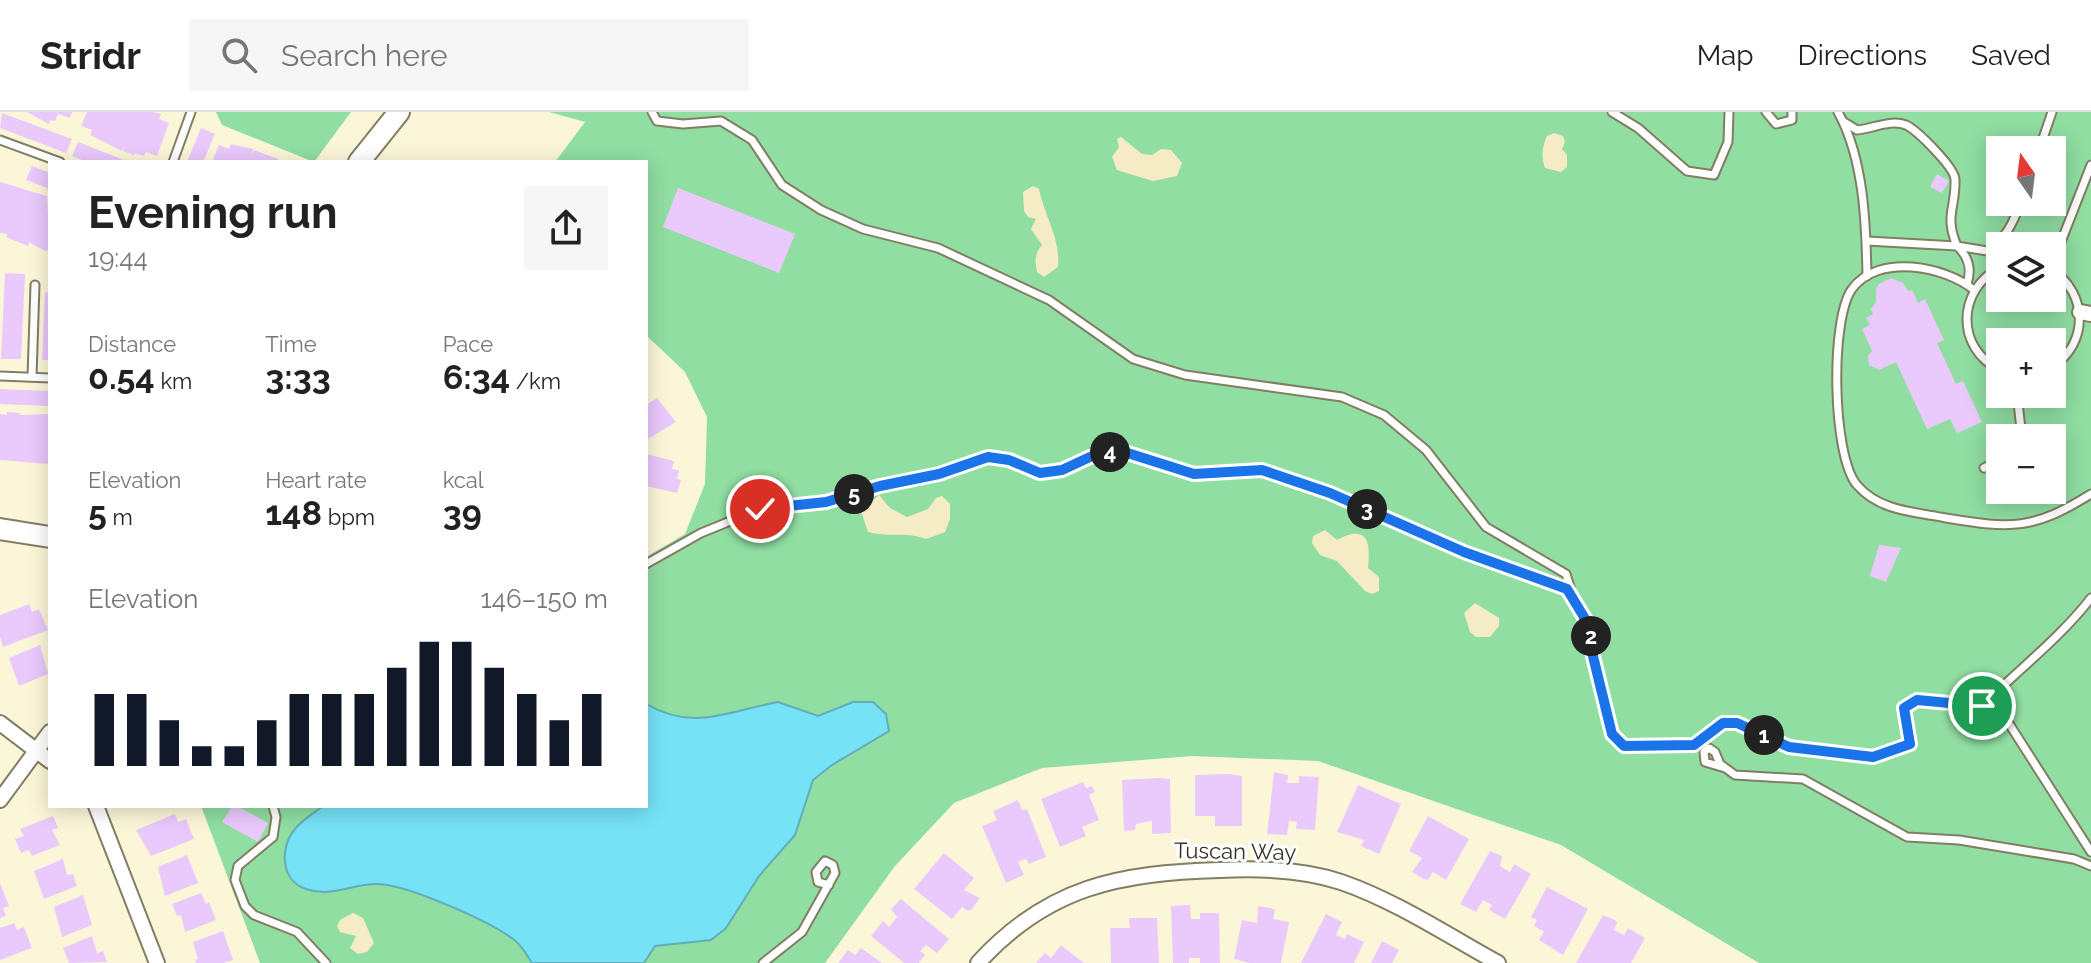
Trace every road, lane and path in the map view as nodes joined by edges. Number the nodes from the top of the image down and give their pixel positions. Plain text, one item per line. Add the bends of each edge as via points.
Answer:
1 (191, 112) edge
2 (399, 112) edge
3 (652, 112) edge
4 (1612, 112) edge
5 (1729, 112) edge
6 (1766, 112) edge
7 (1792, 112) edge
8 (1838, 112) edge
9 (2052, 112) edge
10 (1844, 122) junction
11 (2044, 136) edge
12 (0, 140) edge
13 (55, 160) edge
14 (174, 160) edge
15 (361, 160) edge
16 (2091, 165) edge
17 (2016, 216) edge
18 (2065, 232) edge
19 (1867, 241) junction
20 (1957, 246) junction
21 (1867, 276) junction
22 (1986, 276) edge
23 (2066, 283) edge
24 (1967, 284) junction
25 (35, 285) dead end
26 (1974, 290) junction
27 (2085, 313) edge
28 (2066, 353) edge
29 (1986, 360) edge
30 (0, 376) edge
31 (32, 377) junction
32 (48, 378) edge
33 (2091, 494) edge
34 (0, 529) edge
35 (48, 537) edge
36 (1464, 552) junction
37 (648, 563) edge
38 (2091, 598) edge
39 (1992, 697) junction
40 (0, 723) edge
41 (48, 735) edge
42 (36, 751) junction
43 (48, 760) edge
44 (1725, 768) dead end
45 (0, 800) edge
46 (97, 808) edge
47 (274, 808) edge
48 (2091, 852) edge
49 (2091, 866) edge
50 (829, 885) dead end
51 (157, 963) edge
52 (326, 963) edge
53 (763, 963) edge
54 (978, 963) edge
55 (1498, 963) edge

1 - 14 lane
2 - 15 street
3 - 36 lane via 657,121 721,121 752,140 782,185 821,210 863,229 938,248 1049,300 1133,359 1185,375 1342,397 1384,415 1426,450 1486,527 1566,574 1570,587
4 - 5 lane via 1687,171 1714,175 1728,142
6 - 7 lane via 1776,124 1792,120
8 - 10 lane
9 - 11 lane
10 - 19 lane
10 - 20 lane via 1857,130 1906,125 1947,163 1955,175 1948,225
12 - 13 lane
16 - 18 lane
17 - 20 lane via 2001,242 1987,251
19 - 20 lane
19 - 21 lane
20 - 24 lane via 1971,271
21 - 24 lane via 1920,267
21 - 33 lane via 1850,291 1844,308 1837,394 1843,455 1850,476 1864,492 1905,511 2011,526 2041,521
22 - 26 lane
23 - 27 lane
24 - 26 lane
25 - 31 lane
26 - 29 lane via 1967,308 1970,338
27 - 28 lane
30 - 31 lane
31 - 32 lane
34 - 35 street
36 - 37 lane via 1330,493 1262,470 1194,474 1118,450 1040,473 988,457 826,502 760,509
36 - 39 lane via 1567,589 1590,627 1612,734 1624,746 1694,745 1723,723 1737,723 1789,747 1873,757 1910,744 1904,708 1917,700 1982,706
38 - 39 lane
39 - 48 lane
40 - 42 street
41 - 42 street
42 - 43 street
42 - 45 street
44 - 49 lane via 1735,775 1803,779 1907,837 1959,840
46 - 51 street
47 - 52 lane via 273,837 238,866 235,880 254,915 297,932
50 - 53 lane via 802,932
54 - 55 street, Tuscan Way via 1024,920 1085,888 1147,874 1252,869 1306,874 1371,894

